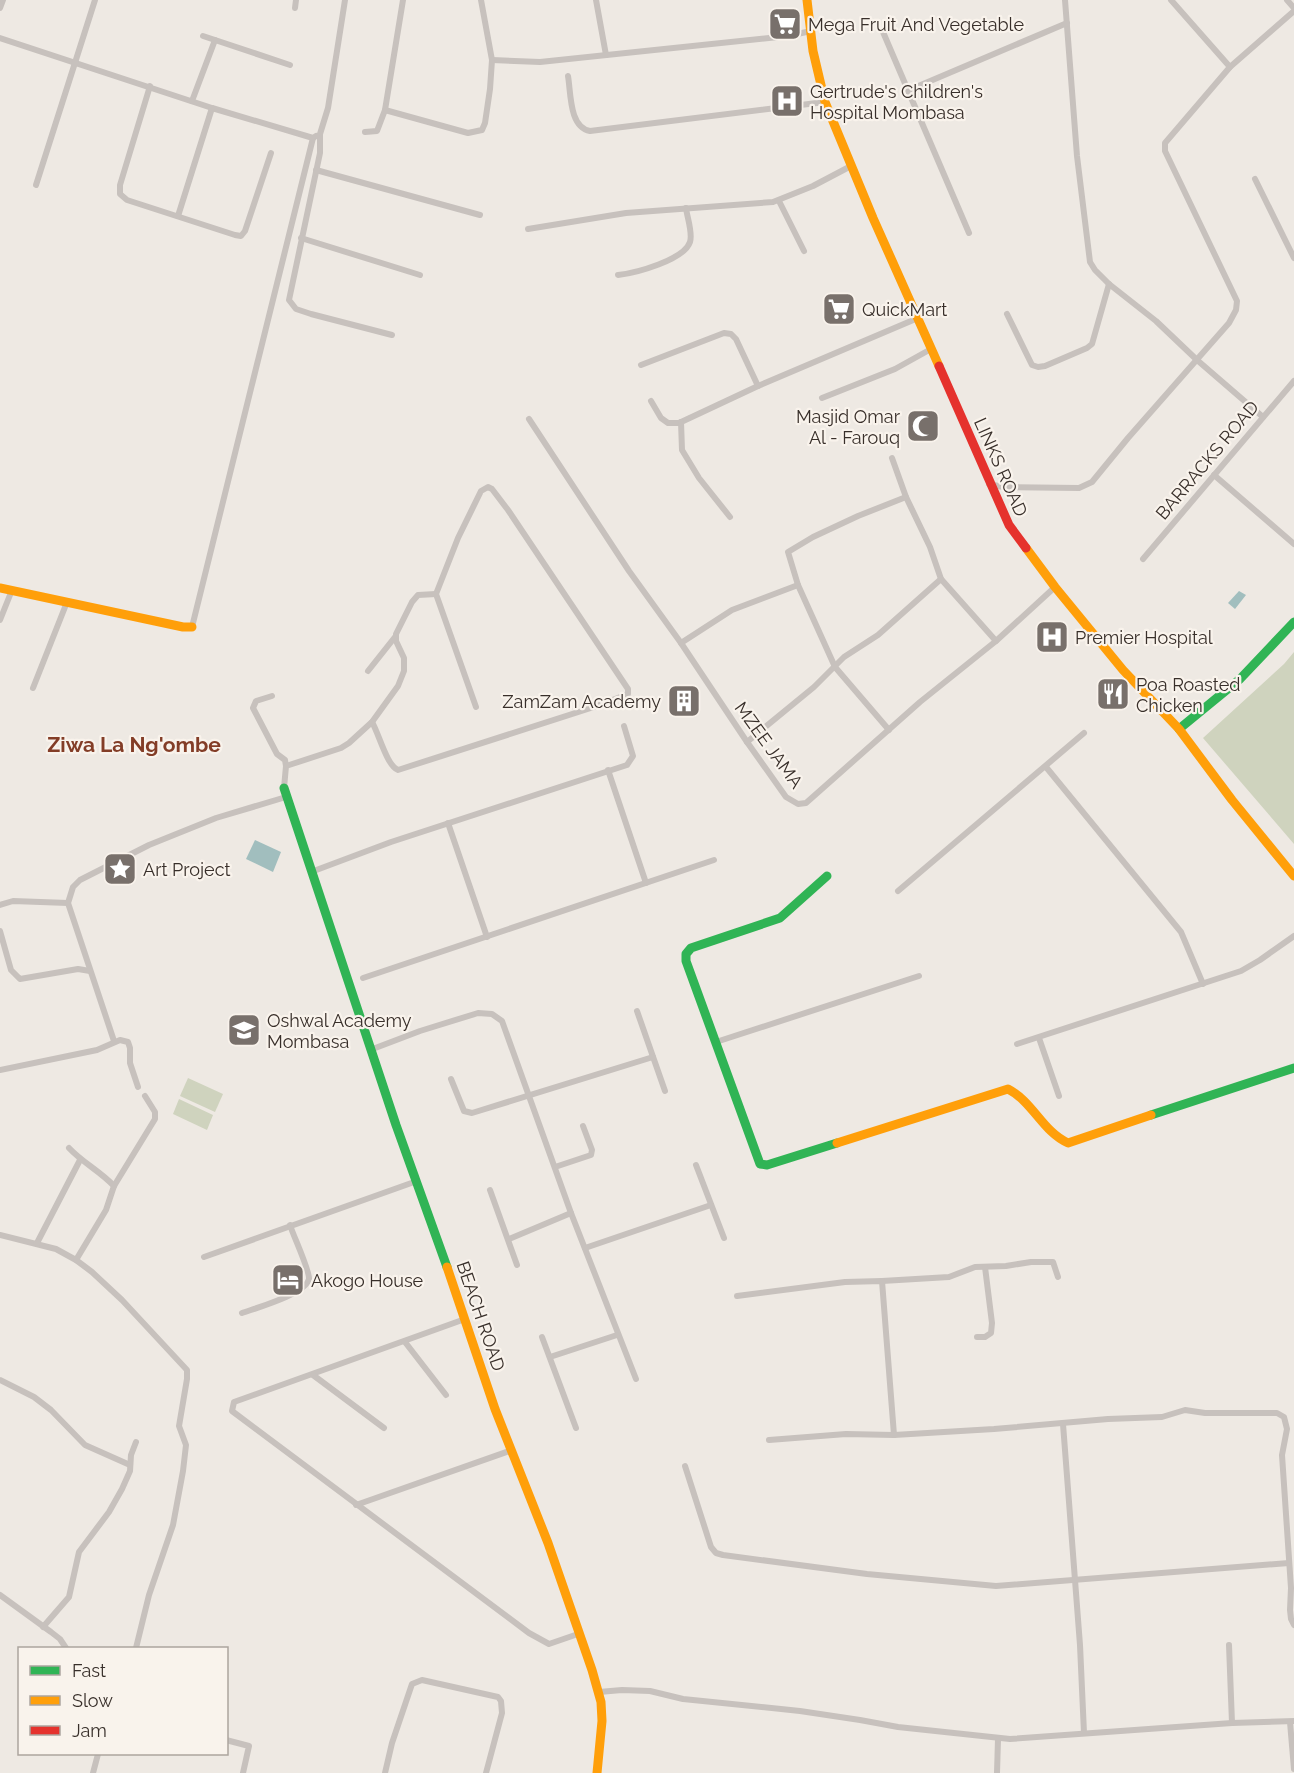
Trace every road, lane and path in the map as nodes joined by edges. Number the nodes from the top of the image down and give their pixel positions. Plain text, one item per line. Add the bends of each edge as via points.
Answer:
1 (3, 0) edge
2 (95, 0) edge
3 (296, 0) edge
4 (345, 0) edge
5 (403, 0) edge
6 (481, 0) edge
7 (596, 0) edge
8 (807, 0) edge
9 (1065, 0) edge
10 (1171, 0) edge
11 (1287, 0) edge
12 (0, 8) edge
13 (295, 8) dead end
14 (1294, 10) edge
15 (1067, 23) junction
16 (811, 31) junction
17 (883, 32) dead end
18 (203, 36) dead end
19 (0, 38) edge
20 (215, 40) junction
21 (606, 55) junction
22 (492, 60) junction
23 (75, 63) junction
24 (290, 64) dead end
25 (1230, 67) junction
26 (568, 76) dead end
27 (150, 86) junction
28 (909, 90) junction
29 (192, 101) junction
30 (825, 102) junction
31 (212, 108) junction
32 (385, 110) junction
33 (365, 132) dead end
34 (320, 134) junction
35 (313, 138) junction
36 (271, 153) dead end
37 (851, 166) junction
38 (316, 170) junction
39 (1256, 179) dead end
40 (36, 185) dead end
41 (779, 201) junction
42 (686, 208) junction
43 (480, 215) dead end
44 (178, 216) junction
45 (528, 229) dead end
46 (969, 233) dead end
47 (301, 238) junction
48 (804, 251) dead end
49 (1294, 258) edge
50 (420, 274) dead end
51 (618, 275) dead end
52 (1109, 284) junction
53 (1007, 314) dead end
54 (918, 318) junction
55 (392, 335) dead end
56 (931, 349) junction
57 (1197, 360) junction
58 (641, 365) dead end
59 (1294, 381) edge
60 (758, 386) junction
61 (822, 398) dead end
62 (651, 401) dead end
63 (1263, 417) junction
64 (529, 419) dead end
65 (681, 423) junction
66 (892, 458) dead end
67 (1214, 475) junction
68 (989, 484) junction
69 (906, 497) junction
70 (730, 517) dead end
71 (1294, 544) edge
72 (1143, 559) dead end
73 (941, 579) junction
74 (798, 585) junction
75 (1055, 587) junction
76 (0, 588) edge
77 (12, 590) junction
78 (436, 594) junction
79 (66, 602) junction
80 (0, 620) edge
81 (1294, 622) edge
82 (192, 627) joint
83 (395, 637) junction
84 (996, 640) junction
85 (681, 643) junction
86 (835, 667) junction
87 (368, 671) dead end
88 (33, 688) dead end
89 (272, 696) dead end
90 (476, 707) dead end
91 (372, 722) junction
92 (624, 726) dead end
93 (1179, 729) junction
94 (889, 730) junction
95 (1084, 734) dead end
96 (747, 742) junction
97 (286, 766) junction
98 (1046, 767) junction
99 (608, 770) junction
100 (285, 793) junction
101 (448, 823) junction
102 (714, 860) dead end
103 (311, 872) junction
104 (827, 876) dead end
105 (1294, 876) edge
106 (646, 883) junction
107 (898, 891) dead end
108 (68, 903) junction
109 (0, 905) edge
110 (0, 932) edge
111 (1294, 936) edge
112 (487, 937) junction
113 (90, 971) junction
114 (919, 976) dead end
115 (363, 978) dead end
116 (1203, 984) junction
117 (637, 1011) dead end
118 (1039, 1038) junction
119 (114, 1041) junction
120 (716, 1042) junction
121 (1017, 1044) dead end
122 (370, 1050) junction
123 (653, 1057) junction
124 (1294, 1068) edge
125 (0, 1070) edge
126 (451, 1079) dead end
127 (138, 1087) dead end
128 (665, 1091) dead end
129 (145, 1096) dead end
130 (529, 1096) junction
131 (1059, 1096) dead end
132 (584, 1126) dead end
133 (69, 1148) dead end
134 (81, 1160) junction
135 (696, 1166) dead end
136 (555, 1167) junction
137 (417, 1181) junction
138 (114, 1186) junction
139 (490, 1190) dead end
140 (711, 1205) junction
141 (572, 1213) junction
142 (290, 1225) junction
143 (0, 1235) edge
144 (724, 1238) dead end
145 (508, 1239) junction
146 (36, 1244) junction
147 (585, 1248) junction
148 (204, 1257) dead end
149 (76, 1260) junction
150 (517, 1265) dead end
151 (985, 1267) junction
152 (1058, 1277) dead end
153 (882, 1281) junction
154 (737, 1296) dead end
155 (242, 1313) dead end
156 (465, 1319) junction
157 (617, 1335) junction
158 (542, 1337) dead end
159 (977, 1337) dead end
160 (405, 1342) junction
161 (550, 1357) junction
162 (313, 1375) junction
163 (636, 1379) dead end
164 (0, 1380) edge
165 (446, 1395) dead end
166 (1063, 1424) junction
167 (384, 1428) dead end
168 (576, 1428) dead end
169 (894, 1435) junction
170 (769, 1440) dead end
171 (136, 1442) dead end
172 (512, 1450) junction
173 (130, 1465) junction
174 (685, 1466) dead end
175 (356, 1505) junction
176 (1289, 1563) junction
177 (1075, 1581) junction
178 (0, 1595) edge
179 (1294, 1625) edge
180 (43, 1627) junction
181 (578, 1634) junction
182 (1229, 1646) dead end
183 (65, 1647) edge
184 (136, 1647) edge
185 (599, 1692) junction
186 (1292, 1722) edge
187 (1232, 1723) junction
188 (1084, 1734) junction
189 (999, 1739) junction
190 (228, 1741) edge
191 (98, 1755) edge
192 (1294, 1769) edge
193 (93, 1773) edge
194 (243, 1773) edge
195 (385, 1773) edge
196 (486, 1773) edge
197 (597, 1773) edge
198 (997, 1773) edge

1 - 12 street
2 - 23 street
3 - 13 street
4 - 34 street via 328,108
5 - 32 street
6 - 22 street
7 - 21 street
8 - 16 main road, LINKS ROAD
9 - 15 street
10 - 25 street
11 - 14 street
14 - 25 street
15 - 28 street
15 - 52 street via 1087,247 1092,266
16 - 21 street
16 - 30 main road, LINKS ROAD
17 - 28 street
18 - 20 street
19 - 23 street
20 - 24 street
20 - 29 street
21 - 22 street via 540,62
22 - 32 street via 485,123 479,132
23 - 27 street
23 - 40 street
25 - 57 street via 1164,147 1237,301 1229,323
26 - 30 street via 575,117 590,131
27 - 29 street
27 - 44 street via 120,191 127,200
28 - 46 street
29 - 31 street
30 - 37 main road, LINKS ROAD
31 - 35 street
31 - 44 street
32 - 33 street via 377,131
34 - 35 street
34 - 38 street
35 - 82 street
36 - 44 street via 243,234 235,236
37 - 41 street
37 - 54 main road, LINKS ROAD
38 - 43 street
38 - 47 street
39 - 49 street
41 - 42 street
41 - 48 street
42 - 45 street
42 - 51 street via 691,239 687,246 652,268
47 - 50 street
47 - 55 street via 289,297 292,306
52 - 53 street via 1092,344 1045,366 1032,365
52 - 57 street
54 - 56 main road, LINKS ROAD
54 - 60 street
56 - 61 street via 895,369
56 - 68 main road, LINKS ROAD
57 - 63 street
57 - 68 street via 1086,486
58 - 60 street via 729,333 736,339
59 - 63 street, BARRACKS ROAD
60 - 65 street
62 - 65 street via 668,423
63 - 67 street, BARRACKS ROAD
64 - 85 street, MZEE JAMA
65 - 70 street via 682,450
66 - 69 street
67 - 71 street
67 - 72 street, BARRACKS ROAD
68 - 75 main road, LINKS ROAD via 1017,538
69 - 73 street
69 - 74 street via 792,548 788,558
73 - 84 street
73 - 86 street
74 - 85 street via 732,610
74 - 86 street
75 - 84 street, MZEE JAMA
75 - 93 main road, LINKS ROAD via 1123,670
76 - 77 main road
77 - 79 main road
77 - 80 street
78 - 83 street via 414,598
78 - 90 street
78 - 91 street via 481,491 489,487 603,650 628,694 398,770 390,763
79 - 82 main road
79 - 88 street
81 - 93 main road via 1207,708
83 - 87 street
83 - 91 street via 404,658 404,671
84 - 94 street, MZEE JAMA
85 - 96 street, MZEE JAMA
86 - 94 street
86 - 96 street
89 - 97 street via 254,702 253,708
91 - 97 street via 341,748
92 - 99 street via 633,758 627,765
93 - 105 main road, LINKS ROAD
94 - 96 street, MZEE JAMA via 802,805 786,797
95 - 98 street
97 - 100 street
98 - 107 street
98 - 116 street via 1180,932
99 - 101 street
99 - 106 street
100 - 103 main road, BEACH ROAD
100 - 108 street via 149,845 80,880 70,892
101 - 103 street
101 - 112 street
102 - 106 street
103 - 122 main road, BEACH ROAD
104 - 120 main road via 773,922 688,951 686,961
106 - 112 street
108 - 109 street via 13,901
108 - 113 street
110 - 113 street via 11,970 20,979 78,969
111 - 116 street via 1250,966
112 - 115 street
113 - 119 street
114 - 120 street
116 - 118 street
117 - 123 street
118 - 121 street
118 - 131 street
119 - 125 street via 97,1050
119 - 127 street via 124,1040 129,1045
120 - 124 main road via 758,1162 764,1166 1008,1089 1025,1099 1057,1137 1068,1143
122 - 130 street via 468,1016 492,1014 504,1024
122 - 137 main road, BEACH ROAD
123 - 128 street
123 - 130 street
126 - 130 street via 464,1111 469,1113
129 - 138 street via 155,1119
130 - 136 street
132 - 136 street via 591,1155
133 - 134 street
134 - 138 street
134 - 146 street
135 - 140 street
136 - 141 street
137 - 142 street
137 - 156 main road, BEACH ROAD
138 - 149 street via 106,1210
139 - 145 street
140 - 144 street
140 - 147 street
141 - 145 street
141 - 147 street
142 - 148 street
142 - 155 street via 309,1275 307,1284 297,1292
143 - 146 street
145 - 150 street
146 - 149 street
147 - 157 street
149 - 184 street via 122,1300 184,1365 188,1374 179,1426 186,1453 173,1525
151 - 152 street via 1053,1262
151 - 153 street via 949,1277
151 - 159 street via 991,1333
153 - 154 street
153 - 169 street
156 - 160 street
156 - 172 main road, BEACH ROAD
157 - 161 street
157 - 163 street
158 - 161 street
160 - 162 street
160 - 165 street
161 - 168 street
162 - 167 street
162 - 175 street via 234,1402 232,1411
164 - 173 street via 51,1410 85,1445
166 - 169 street
166 - 176 street via 1162,1417 1185,1410 1277,1413 1284,1418 1287,1429 1282,1455
166 - 177 street
169 - 170 street
171 - 173 street
172 - 175 street
172 - 181 main road, BEACH ROAD
173 - 180 street via 109,1512 79,1552 69,1597
174 - 177 street via 711,1547 720,1555 972,1585
175 - 181 street via 543,1642
176 - 177 street
176 - 179 street
177 - 188 street
178 - 180 street
180 - 183 street
181 - 185 main road, BEACH ROAD
182 - 187 street
185 - 189 street via 650,1691 683,1699
185 - 197 main road, BEACH ROAD via 602,1721
186 - 187 street
186 - 192 street
187 - 188 street
188 - 189 street
189 - 198 street
190 - 194 street via 249,1746
191 - 193 street
195 - 196 street via 412,1684 422,1680 498,1697 501,1701 502,1713

